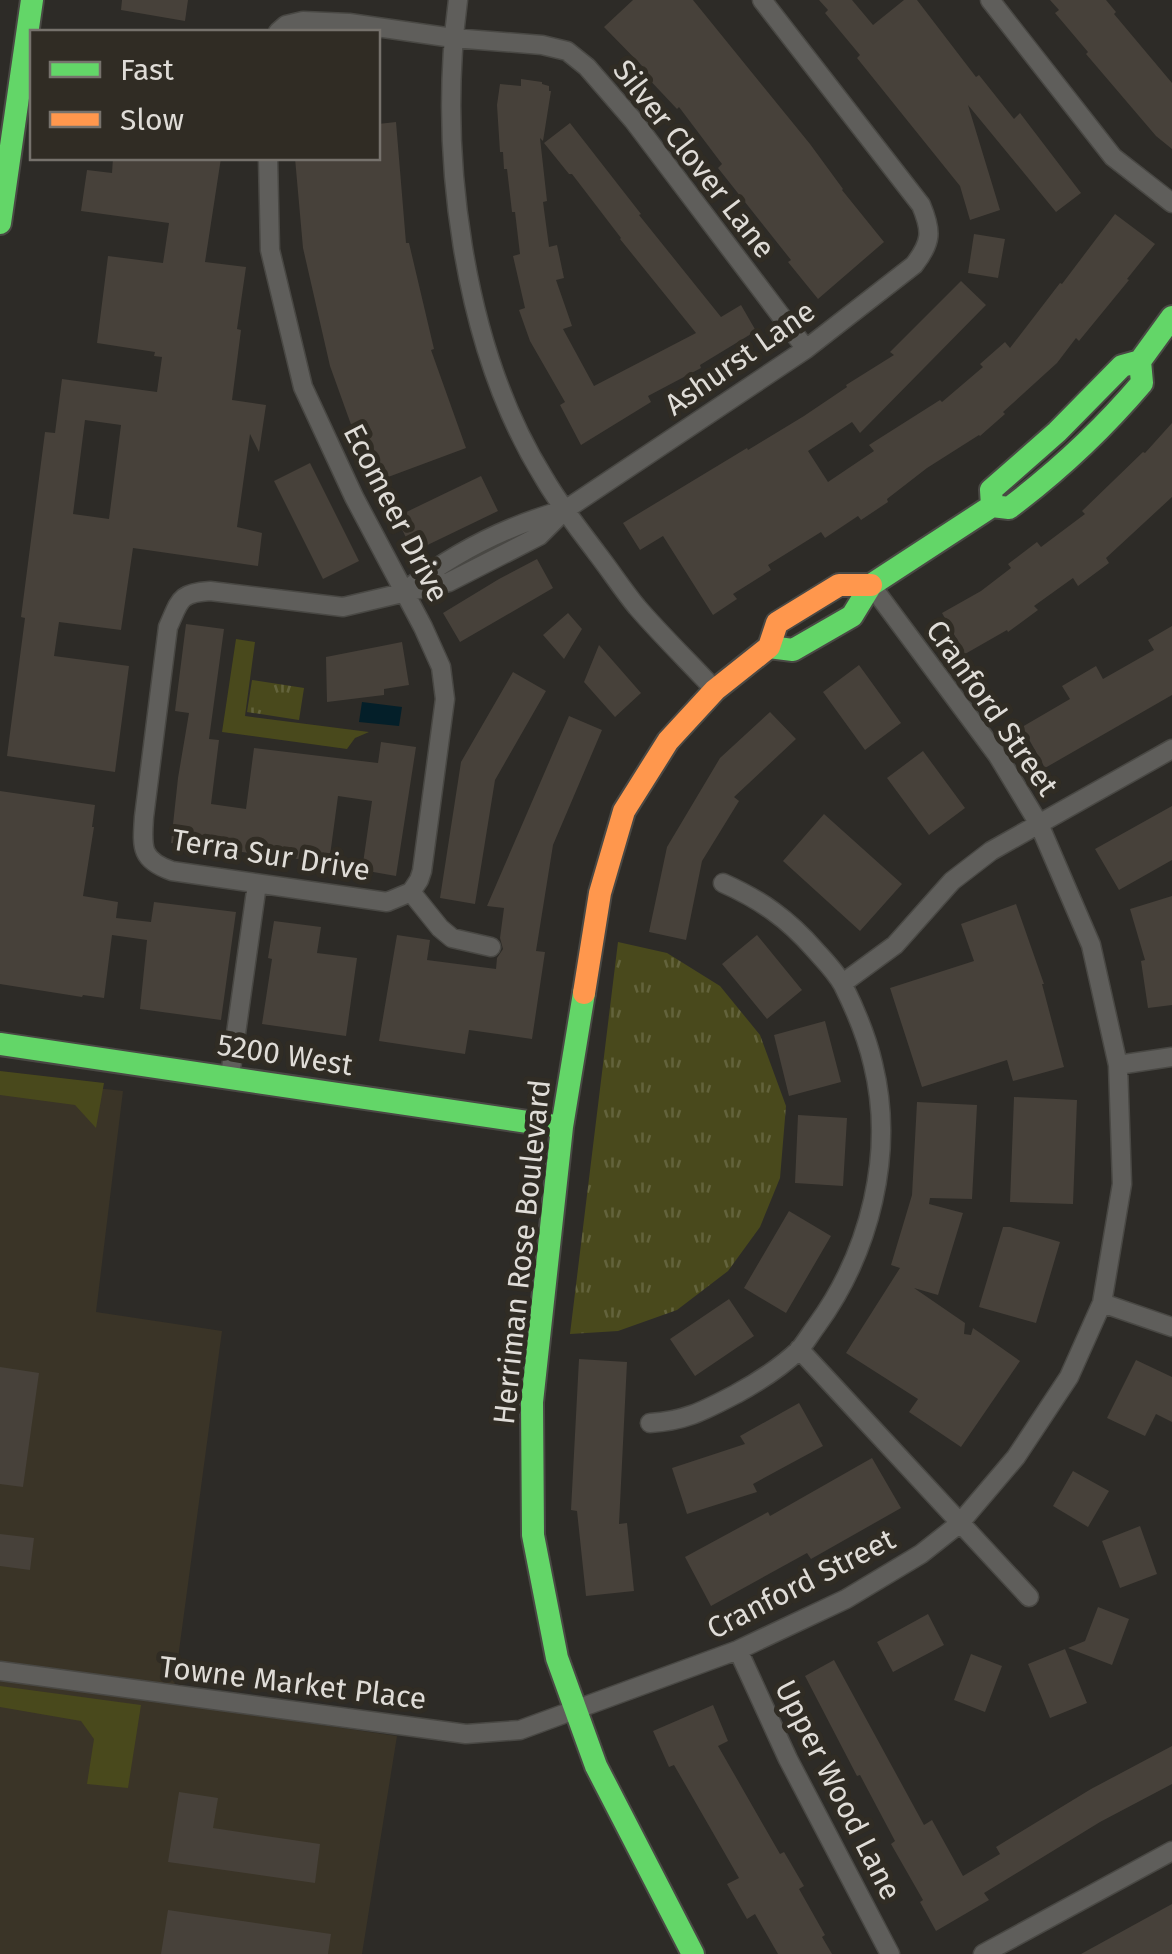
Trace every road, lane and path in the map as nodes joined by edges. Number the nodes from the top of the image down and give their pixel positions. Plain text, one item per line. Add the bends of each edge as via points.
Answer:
1 (32, 0) edge
2 (458, 0) edge
3 (762, 0) edge
4 (990, 0) edge
5 (281, 30) edge
6 (454, 38) junction
7 (268, 160) edge
8 (1172, 203) edge
9 (0, 223) edge
10 (1172, 317) edge
11 (806, 349) junction
12 (565, 510) junction
13 (872, 586) junction
14 (403, 592) junction
15 (769, 648) junction
16 (715, 690) junction
17 (1172, 749) edge
18 (1039, 824) junction
19 (257, 884) junction
20 (723, 884) dead end
21 (411, 892) junction
22 (490, 946) dead end
23 (842, 983) junction
24 (0, 1044) edge
25 (1172, 1057) edge
26 (1118, 1065) junction
27 (230, 1076) junction
28 (562, 1126) junction
29 (1102, 1303) junction
30 (1172, 1327) edge
31 (799, 1349) junction
32 (650, 1422) dead end
33 (959, 1524) junction
34 (1029, 1598) dead end
35 (738, 1650) junction
36 (0, 1672) edge
37 (576, 1712) junction
38 (1172, 1850) edge
39 (693, 1954) edge
40 (890, 1954) edge
41 (982, 1954) edge

1 - 9 street
2 - 6 street
3 - 11 street, Ashurst Lane via 922,205 930,236 914,265
4 - 8 street via 1113,157
5 - 6 street via 303,21 350,22
6 - 11 street, Silver Clover Lane via 542,45 587,67
6 - 12 street via 452,145 480,326 507,406
7 - 14 street, Ecomeer Drive via 270,250 303,387
10 - 13 street, Herriman Rose Boulevard via 1140,361 1122,366 991,490 992,506
11 - 12 street, Ashurst Lane
12 - 14 street, Ashurst Lane via 539,536 449,582
12 - 16 street via 636,606
13 - 15 street, Herriman Rose Boulevard via 852,616 793,650
13 - 15 street, Herriman Rose Boulevard via 840,585 777,624
13 - 18 street, Cranford Street via 998,756
14 - 19 street, Terra Sur Drive via 342,607 210,590 181,599 168,627 142,844 152,863 172,872
14 - 21 street, Ecomeer Drive via 441,667 444,687 422,872
15 - 16 street, Herriman Rose Boulevard
16 - 28 street, Herriman Rose Boulevard via 668,741 624,812 600,893
17 - 18 street
18 - 23 street via 967,868 896,946
18 - 26 street, Cranford Street via 1091,945
19 - 21 street, Terra Sur Drive via 387,902
19 - 27 street
20 - 23 street via 784,917
21 - 22 street via 452,938
23 - 31 street via 873,1062 880,1118 877,1180 848,1272
24 - 27 street, 5200 West
25 - 26 street
26 - 29 street, Cranford Street via 1122,1184
27 - 28 street, 5200 West
28 - 37 street, Herriman Rose Boulevard via 532,1402 532,1536
29 - 30 street
29 - 33 street, Cranford Street via 1069,1376 1016,1458
31 - 32 street via 714,1405 674,1422
31 - 33 street
33 - 34 street
33 - 35 street, Cranford Street via 846,1599
35 - 37 street, Cranford Street
35 - 40 street, Upper Wood Lane
36 - 37 street, Towne Market Place via 466,1734 520,1730
37 - 39 street, Herriman Rose Boulevard via 596,1766
38 - 41 street

